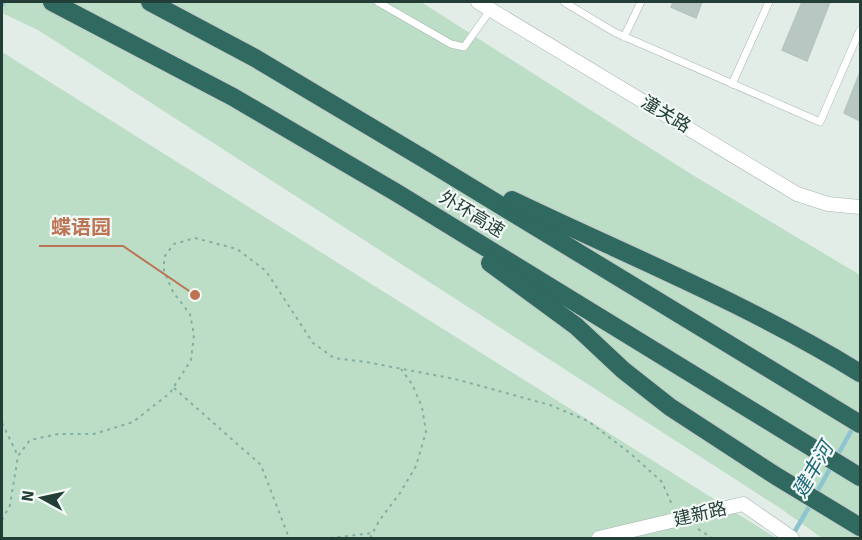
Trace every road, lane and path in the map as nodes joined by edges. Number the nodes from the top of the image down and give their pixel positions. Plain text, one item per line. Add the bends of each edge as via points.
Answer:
1 (52, 2) edge
2 (150, 2) edge
3 (378, 2) edge
4 (478, 2) edge
5 (564, 2) edge
6 (641, 2) edge
7 (769, 2) edge
8 (491, 9) junction
9 (861, 30) edge
10 (624, 37) junction
11 (732, 84) junction
12 (426, 160) junction
13 (397, 194) junction
14 (861, 207) edge
15 (400, 369) junction
16 (861, 373) edge
17 (173, 388) junction
18 (2, 423) edge
19 (861, 424) edge
20 (18, 456) junction
21 (861, 477) edge
22 (679, 519) junction
23 (2, 520) edge
24 (856, 524) edge
25 (373, 533) junction
26 (289, 538) edge
27 (330, 538) edge
28 (370, 538) edge
29 (599, 538) edge
30 (792, 538) edge

1 - 13 highway, 外环高速 via 233,98
2 - 12 highway, 外环高速 via 255,58
3 - 8 lane via 451,44 464,47
4 - 8 street, 潼关路
5 - 10 lane
6 - 10 lane
7 - 11 lane
8 - 14 street, 潼关路 via 797,194 828,204
9 - 11 lane via 820,122
10 - 11 lane
12 - 16 highway via 736,304
12 - 19 highway, 外环高速
13 - 21 highway, 外环高速
13 - 24 highway via 576,326 623,370 670,406
15 - 17 path via 334,358 313,343 266,271 237,249 195,238 174,244 164,257 164,272 190,314 194,335 191,360
15 - 22 path via 455,379 550,405 588,421 662,482
15 - 25 path via 422,406 426,432 416,466
17 - 20 path via 133,422 94,434 58,434 30,440
17 - 26 path via 261,465
18 - 20 path
20 - 23 path via 10,505
22 - 29 street, 建新路
22 - 30 street, 建新路 via 743,504
25 - 27 path
25 - 28 path

